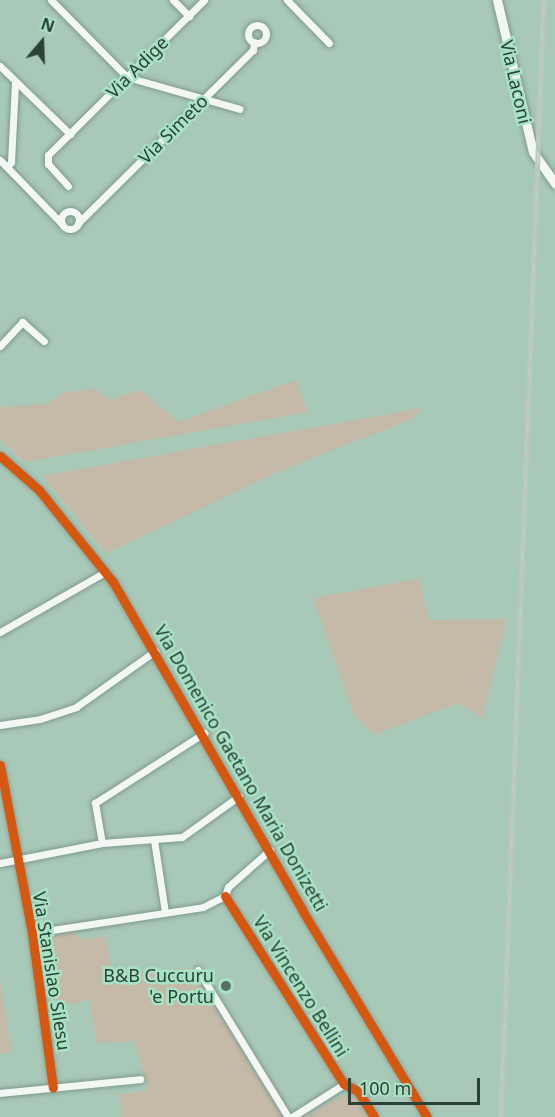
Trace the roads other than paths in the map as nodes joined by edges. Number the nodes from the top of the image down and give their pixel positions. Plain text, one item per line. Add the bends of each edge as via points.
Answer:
1 (51, 0) edge
2 (173, 0) edge
3 (204, 0) edge
4 (287, 0) edge
5 (498, 0) edge
6 (189, 16) junction
7 (254, 42) dead end
8 (329, 43) dead end
9 (0, 66) edge
10 (127, 77) junction
11 (15, 82) junction
12 (202, 98) junction
13 (240, 109) dead end
14 (70, 134) junction
15 (0, 160) edge
16 (7, 167) junction
17 (555, 184) edge
18 (68, 186) dead end
19 (63, 214) junction
20 (76, 214) junction
21 (52, 215) junction
22 (89, 215) junction
23 (78, 223) junction
24 (62, 224) junction
25 (44, 341) dead end
26 (0, 346) edge
27 (0, 456) edge
28 (105, 572) junction
29 (0, 632) edge
30 (155, 651) junction
31 (0, 725) edge
32 (204, 733) junction
33 (0, 765) edge
34 (239, 796) junction
35 (154, 840) junction
36 (102, 843) junction
37 (270, 850) junction
38 (18, 859) junction
39 (0, 863) edge
40 (225, 896) junction
41 (165, 912) junction
42 (32, 933) junction
43 (198, 969) dead end
44 (140, 1079) dead end
45 (344, 1084) junction
46 (53, 1088) junction
47 (0, 1093) edge
48 (290, 1117) edge
49 (374, 1117) edge
50 (427, 1117) edge

1 - 10 street
2 - 6 street
3 - 6 street, Via Adige
4 - 8 street
5 - 17 street, Via Laconi via 533,152
6 - 10 street, Via Adige
7 - 12 street, Via Simeto via 252,50
9 - 11 street
10 - 12 street
10 - 14 street, Via Adige
11 - 14 street
11 - 16 street via 11,162
12 - 13 street
12 - 22 street, Via Simeto
14 - 18 street, Via Adige via 48,155 48,164
15 - 16 street
16 - 21 street
19 - 20 street
19 - 21 street
19 - 24 street
20 - 22 street
20 - 23 street
21 - 24 street
22 - 23 street, Via Simeto
23 - 24 street via 70,229
25 - 26 street via 22,322
27 - 28 street, Via Domenico Gaetano Maria Donizetti via 39,490
28 - 29 street
28 - 30 street, Via Domenico Gaetano Maria Donizetti
30 - 31 street via 76,707 40,719
30 - 32 street, Via Domenico Gaetano Maria Donizetti
32 - 34 street, Via Domenico Gaetano Maria Donizetti
32 - 36 street via 95,804
33 - 38 street, Via Stanislao Silesu
34 - 35 street via 182,837
34 - 37 street, Via Domenico Gaetano Maria Donizetti
35 - 36 street
35 - 41 street
36 - 38 street
37 - 40 street via 228,887
37 - 50 street, Via Domenico Gaetano Maria Donizetti
38 - 39 street
38 - 42 street, Via Stanislao Silesu
40 - 41 street via 203,907
40 - 45 street, Via Vincenzo Bellini
41 - 42 street
42 - 46 street, Via Stanislao Silesu
43 - 48 street, Via Vincenzo Bellini
44 - 46 street
45 - 48 street, Via Vincenzo Bellini
45 - 49 street, Via Vincenzo Bellini via 358,1091
46 - 47 street

